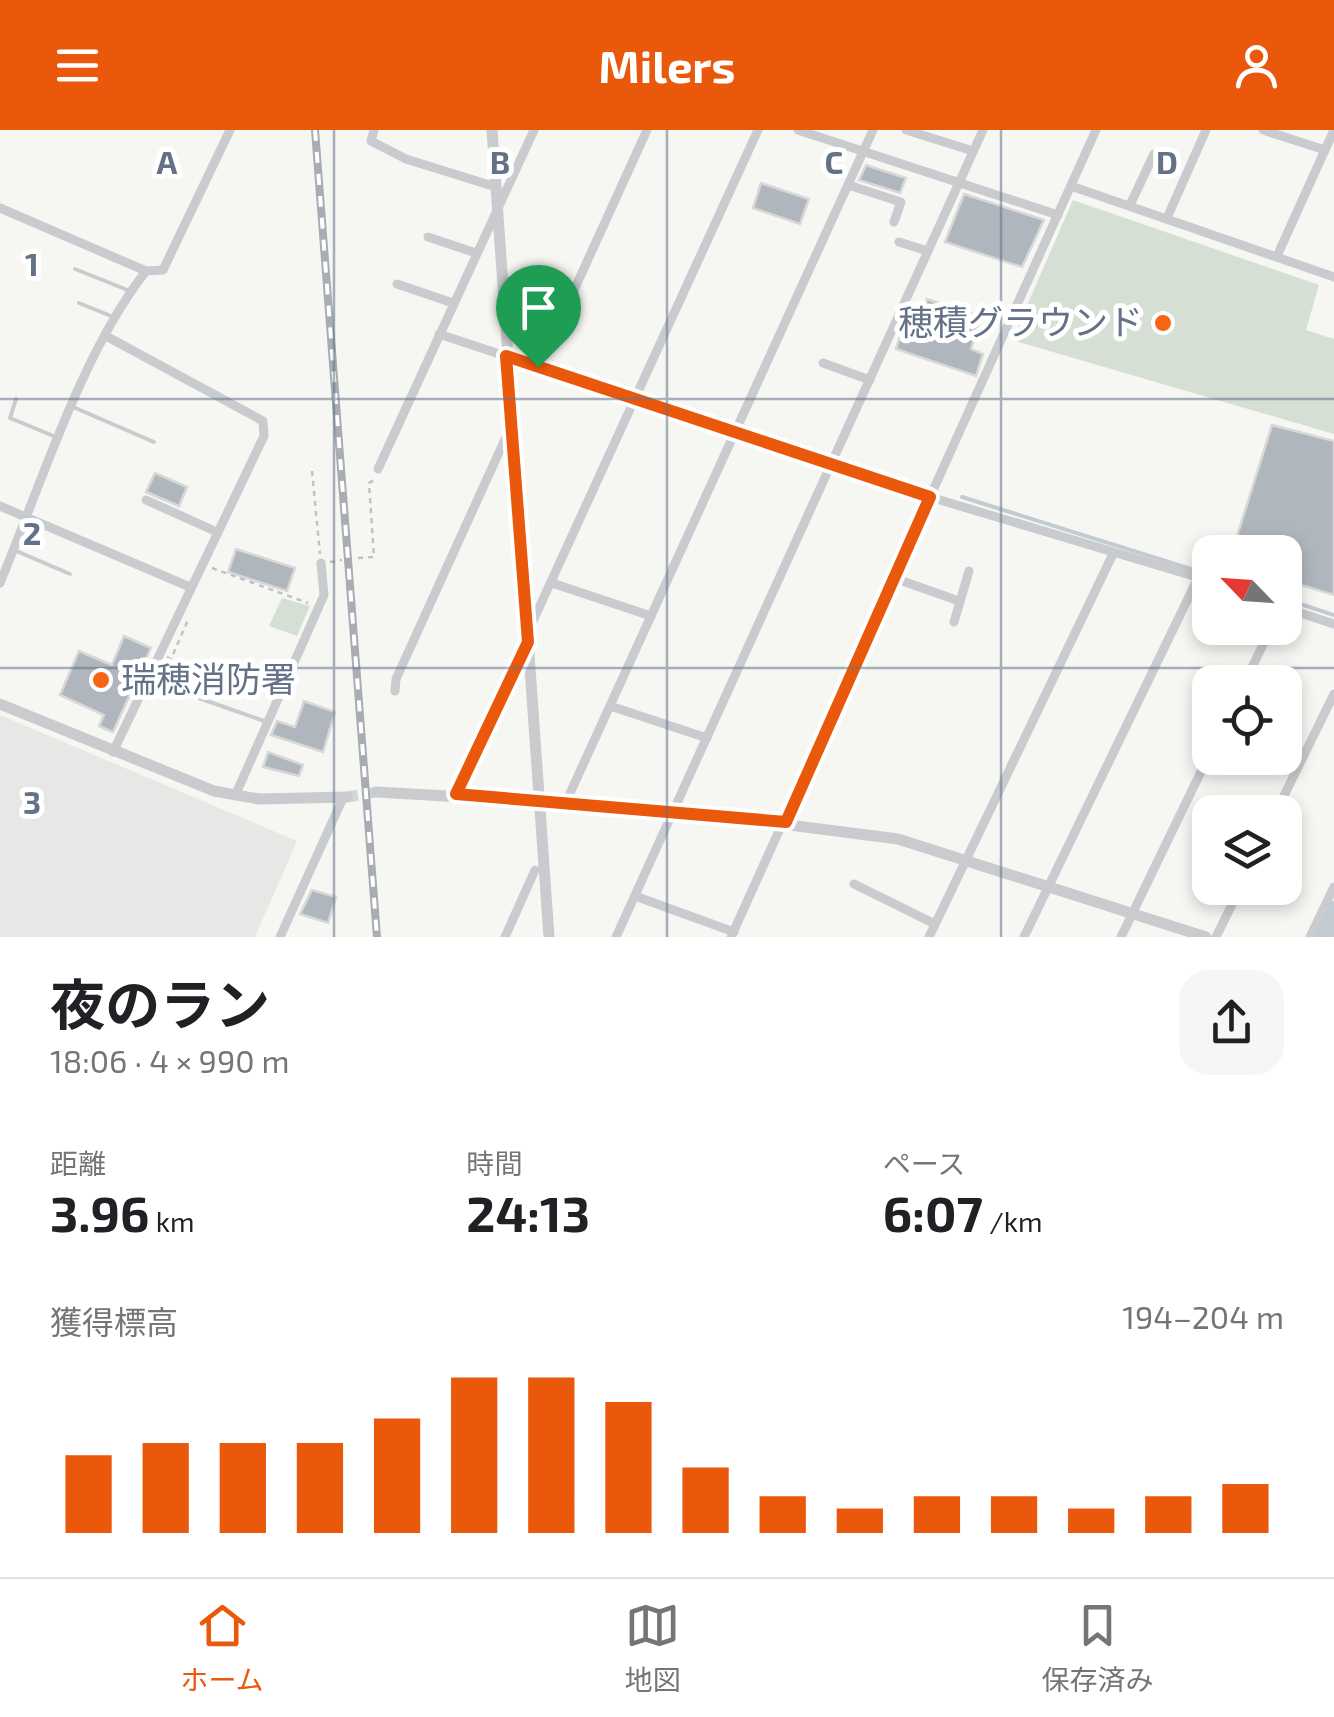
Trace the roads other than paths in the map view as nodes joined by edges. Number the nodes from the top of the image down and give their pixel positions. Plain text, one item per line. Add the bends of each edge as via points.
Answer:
1 (230, 130) edge
2 (374, 130) edge
3 (492, 130) edge
4 (534, 130) edge
5 (647, 130) edge
6 (758, 130) edge
7 (798, 130) edge
8 (872, 130) edge
9 (906, 130) edge
10 (983, 130) edge
11 (1096, 130) edge
12 (1206, 130) edge
13 (1262, 130) edge
14 (1331, 140) edge
15 (863, 151) junction
16 (973, 151) junction
17 (1154, 154) dead end
18 (959, 184) junction
19 (848, 185) junction
20 (1071, 186) junction
21 (496, 188) junction
22 (1130, 205) junction
23 (0, 208) edge
24 (497, 208) junction
25 (1058, 215) junction
26 (1168, 218) junction
27 (894, 222) dead end
28 (428, 237) dead end
29 (899, 242) dead end
30 (928, 251) junction
31 (476, 252) junction
32 (1277, 256) junction
33 (75, 269) dead end
34 (146, 271) junction
35 (1334, 277) edge
36 (397, 284) dead end
37 (130, 290) junction
38 (79, 303) dead end
39 (453, 303) junction
40 (116, 318) junction
41 (439, 334) junction
42 (106, 336) junction
43 (506, 356) junction
44 (823, 362) dead end
45 (538, 367) junction
46 (870, 380) junction
47 (16, 399) dead end
48 (636, 400) junction
49 (74, 407) junction
50 (511, 426) junction
51 (734, 433) junction
52 (60, 439) junction
53 (154, 442) dead end
54 (832, 464) junction
55 (378, 468) road end
56 (930, 497) junction
57 (146, 500) dead end
58 (0, 506) edge
59 (28, 518) junction
60 (217, 532) junction
61 (14, 550) junction
62 (1113, 554) junction
63 (321, 563) road end
64 (969, 571) dead end
65 (70, 574) dead end
66 (1192, 576) edge
67 (894, 578) junction
68 (552, 583) junction
69 (0, 584) edge
70 (190, 588) junction
71 (1192, 590) edge
72 (959, 601) junction
73 (1302, 614) edge
74 (651, 616) junction
75 (954, 622) dead end
76 (1334, 624) edge
77 (527, 639) junction
78 (146, 680) junction
79 (395, 691) dead end
80 (1334, 694) edge
81 (0, 704) edge
82 (610, 706) junction
83 (266, 721) junction
84 (707, 738) junction
85 (113, 752) junction
86 (1200, 775) edge
87 (376, 792) tunnel mouth
88 (456, 794) junction
89 (1284, 795) edge
90 (234, 796) junction
91 (345, 798) joint
92 (539, 800) junction
93 (566, 802) junction
94 (675, 810) junction
95 (786, 822) junction
96 (966, 859) junction
97 (535, 870) dead end
98 (854, 884) dead end
99 (1049, 886) junction
100 (1334, 887) edge
101 (635, 896) junction
102 (1232, 905) edge
103 (1132, 913) junction
104 (936, 924) junction
105 (733, 934) edge
106 (280, 937) edge
107 (504, 937) edge
108 (549, 937) edge
109 (616, 937) edge
110 (929, 937) edge
111 (1024, 937) edge
112 (1121, 937) edge
113 (1206, 937) edge
114 (1216, 937) edge
115 (1310, 937) edge

1 - 34 street via 163,270
2 - 21 street via 372,141 406,160
3 - 21 street
4 - 24 street
5 - 45 street
6 - 48 street
7 - 15 street
8 - 15 street
9 - 16 street
10 - 16 street
11 - 20 street
12 - 26 street
13 - 14 street
14 - 32 street
15 - 18 street
15 - 19 street
16 - 18 street
17 - 22 street
18 - 25 street
18 - 30 street
19 - 27 street via 901,202
19 - 51 street
20 - 22 street
20 - 25 street
21 - 24 street
22 - 26 street
23 - 34 street
24 - 31 street
24 - 43 street
25 - 56 street
26 - 32 street
28 - 31 street
29 - 30 street
30 - 46 street
31 - 39 street
32 - 35 street
33 - 37 lane
34 - 37 street
36 - 39 street
37 - 40 street
38 - 40 lane
39 - 41 street
40 - 42 street
41 - 43 street
41 - 55 street
42 - 49 street
42 - 60 street via 264,421 264,436
43 - 45 street
43 - 50 street
44 - 46 street
45 - 48 street
46 - 54 street
47 - 52 lane via 10,418
48 - 51 street
48 - 68 street
49 - 52 street
49 - 53 lane
50 - 77 street
50 - 79 street
51 - 54 street
51 - 74 street
52 - 59 street
54 - 56 street
54 - 84 street
56 - 62 street
56 - 67 street
57 - 60 street
58 - 59 street
59 - 61 street
59 - 70 street
60 - 70 street
61 - 65 lane
61 - 69 street
62 - 66 street
62 - 96 street
63 - 83 street via 324,595
64 - 72 street
67 - 72 street
67 - 95 street
68 - 74 street
68 - 77 street
70 - 78 street
71 - 99 street
72 - 75 street
73 - 76 street
74 - 82 street
77 - 88 street
77 - 92 street
78 - 83 lane
78 - 85 street
80 - 89 street
81 - 85 street
82 - 84 street
82 - 93 street
83 - 90 street
84 - 94 street
85 - 90 street
86 - 103 street
87 - 88 street
88 - 92 street
90 - 91 street
91 - 106 street
92 - 93 street
92 - 108 street
93 - 94 street
94 - 95 street
94 - 101 street
95 - 96 street via 898,839
95 - 105 street
96 - 99 street
96 - 104 street
97 - 107 street
98 - 104 street
99 - 103 street
99 - 111 street
100 - 115 street
101 - 105 street
101 - 109 street
102 - 114 street
103 - 112 street
103 - 113 street
104 - 110 street

